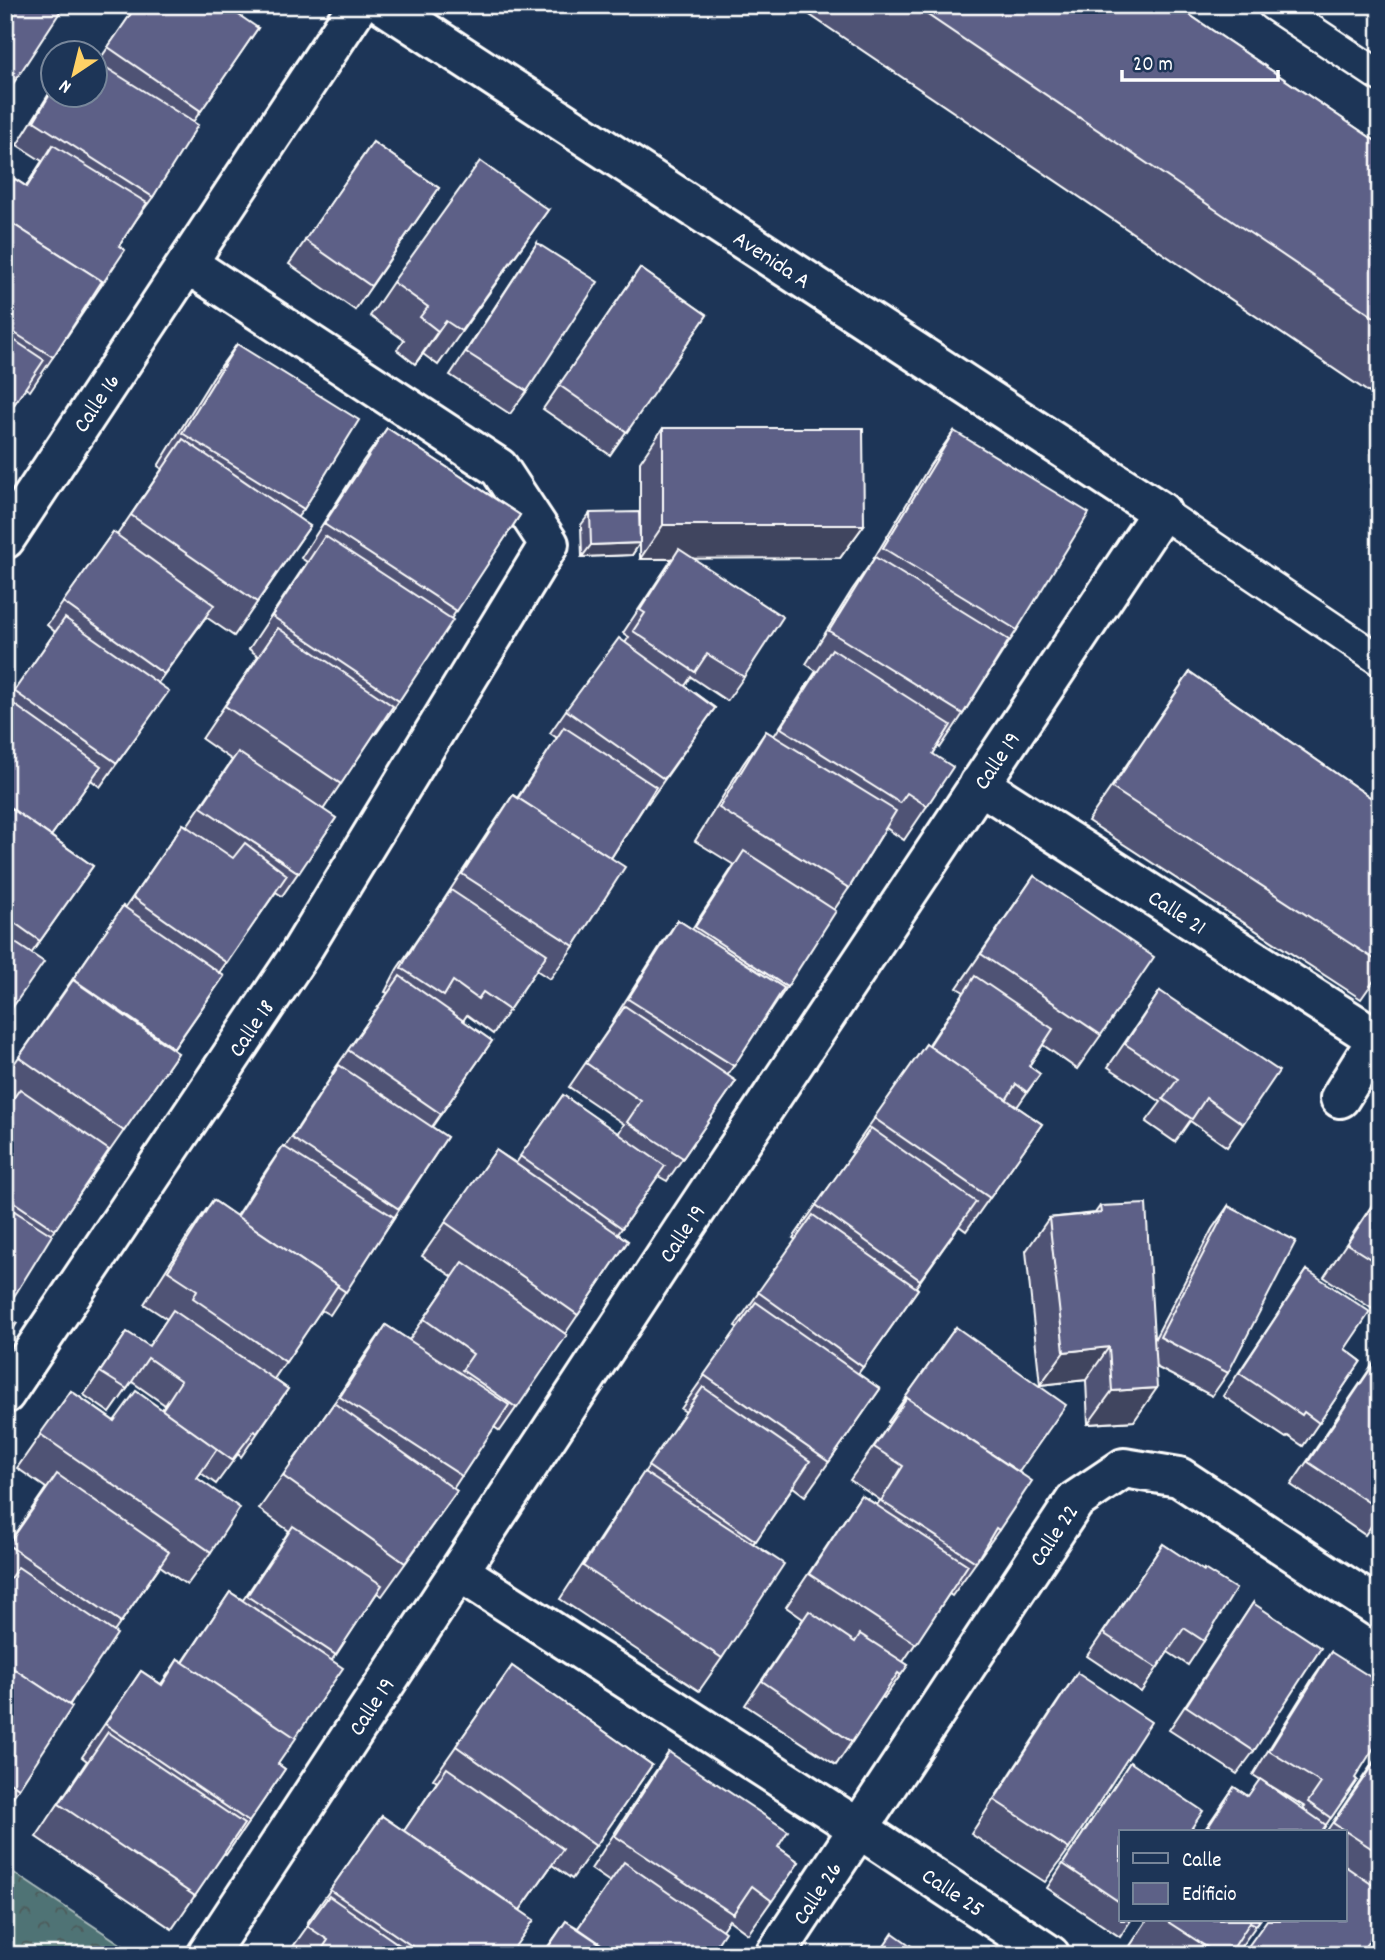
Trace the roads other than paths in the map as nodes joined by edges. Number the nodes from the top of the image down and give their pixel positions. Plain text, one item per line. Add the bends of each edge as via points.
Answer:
1 (358, 5) edge
2 (384, 5) edge
3 (1273, 5) edge
4 (1380, 76) edge
5 (188, 264) junction
6 (1161, 512) junction
7 (5, 539) edge
8 (1380, 660) edge
9 (979, 784) junction
10 (1378, 1036) edge
11 (1340, 1098) dead end
12 (5, 1394) edge
13 (460, 1572) junction
14 (1380, 1609) edge
15 (858, 1828) junction
16 (207, 1955) edge
17 (775, 1955) edge
18 (1050, 1955) edge

1 - 5 street, Calle 16
2 - 6 street, Avenida A
3 - 4 lane
5 - 7 street, Calle 16
5 - 12 street, Calle 18 via 499,468 549,544 299,956
6 - 8 lane
6 - 9 street, Calle 19
9 - 10 street, Calle 21
9 - 13 street, Calle 19
10 - 11 street
13 - 15 street, Calle 25
13 - 16 street, Calle 19
14 - 15 street, Calle 22 via 1179,1477 1124,1468 1075,1501
15 - 17 street, Calle 26
15 - 18 street, Calle 25

